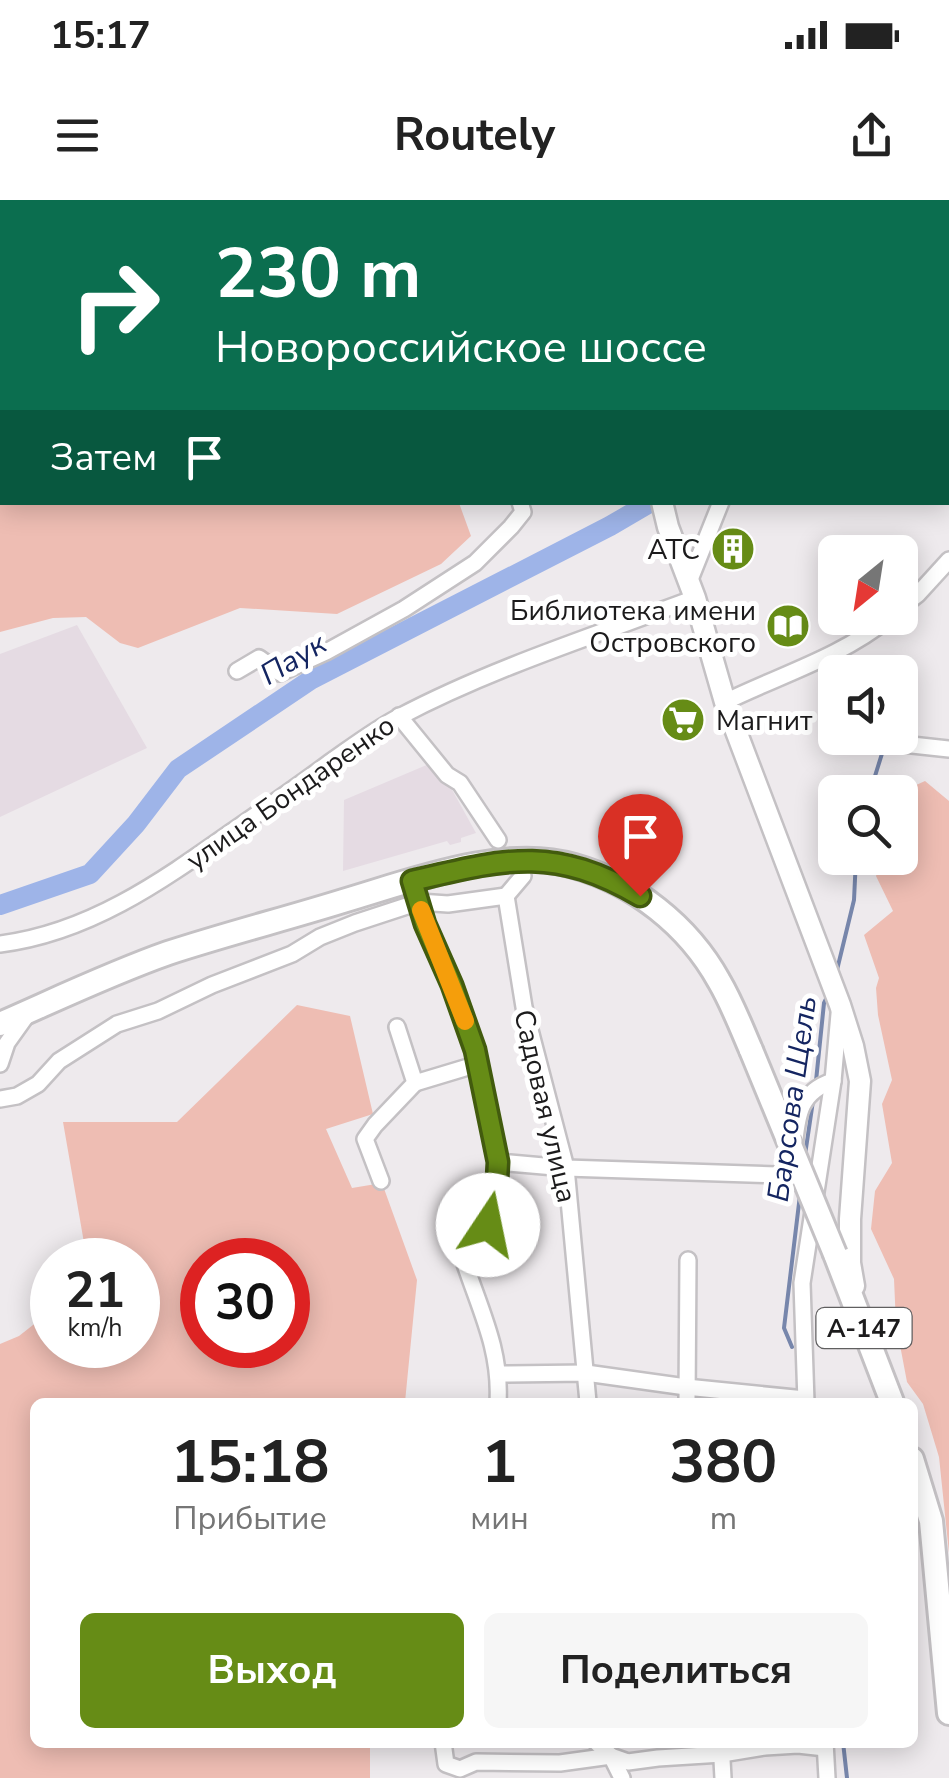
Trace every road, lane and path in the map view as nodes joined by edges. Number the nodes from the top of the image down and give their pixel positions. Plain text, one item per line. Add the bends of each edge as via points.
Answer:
1 (521, 505) edge
2 (663, 505) edge
3 (720, 505) edge
4 (949, 560) edge
5 (692, 590) junction
6 (918, 594) edge
7 (866, 635) edge
8 (830, 655) edge
9 (818, 660) edge
10 (236, 672) dead end
11 (725, 702) junction
12 (399, 716) junction
13 (918, 746) edge
14 (949, 749) edge
15 (498, 840) dead end
16 (523, 876) dead end
17 (416, 891) junction
18 (506, 896) junction
19 (0, 944) edge
20 (839, 1002) junction
21 (0, 1010) edge
22 (32, 1010) junction
23 (0, 1024) edge
24 (396, 1028) dead end
25 (0, 1064) edge
26 (478, 1064) junction
27 (415, 1083) junction
28 (819, 1088) junction
29 (0, 1100) edge
30 (498, 1162) junction
31 (566, 1168) junction
32 (381, 1181) dead end
33 (688, 1260) dead end
34 (860, 1318) junction
35 (586, 1373) junction
36 (500, 1374) junction
37 (686, 1395) edge
38 (498, 1398) edge
39 (588, 1398) edge
40 (746, 1398) edge
41 (806, 1398) edge
42 (890, 1398) edge
43 (918, 1479) edge
44 (949, 1713) edge
45 (444, 1748) edge
46 (602, 1748) edge
47 (722, 1748) edge
48 (826, 1748) edge
49 (611, 1756) junction
50 (622, 1778) edge
51 (723, 1778) edge
52 (828, 1778) edge

1 - 10 street via 511,528 475,563 404,608 280,674 258,658
2 - 5 main road
3 - 5 street
4 - 6 street
5 - 11 main road
5 - 12 street, улица Бондаренко
7 - 8 street
9 - 11 street
11 - 20 main road
12 - 15 street via 460,783
12 - 19 street, улица Бондаренко via 126,902 74,926
13 - 14 street
16 - 18 street
17 - 18 street via 448,904
17 - 22 highway, А-147 via 167,954
17 - 26 street
17 - 29 street via 292,954 117,1024 59,1061 38,1084
17 - 34 highway, А-147, bridge via 472,866 538,860 611,878 667,917 719,980
18 - 31 street, Садовая улица via 524,1008
20 - 28 street
20 - 34 main road via 860,1080 850,1263
21 - 22 street
22 - 23 highway, А-147
22 - 25 street
24 - 27 street
26 - 27 street
26 - 30 street
27 - 32 street via 365,1139
28 - 31 street via 800,1109 791,1167 778,1175
28 - 41 street via 802,1283
30 - 31 street
30 - 36 street via 488,1225 465,1264
31 - 35 street, Садовая улица
33 - 37 street
34 - 42 highway, А-147
35 - 36 street
35 - 37 street
35 - 39 street, Садовая улица
36 - 38 street
37 - 40 street
43 - 44 highway via 931,1521
45 - 49 street via 446,1764 460,1769 476,1762
46 - 49 street
47 - 49 street via 628,1762
47 - 51 street
48 - 52 street
49 - 50 street

